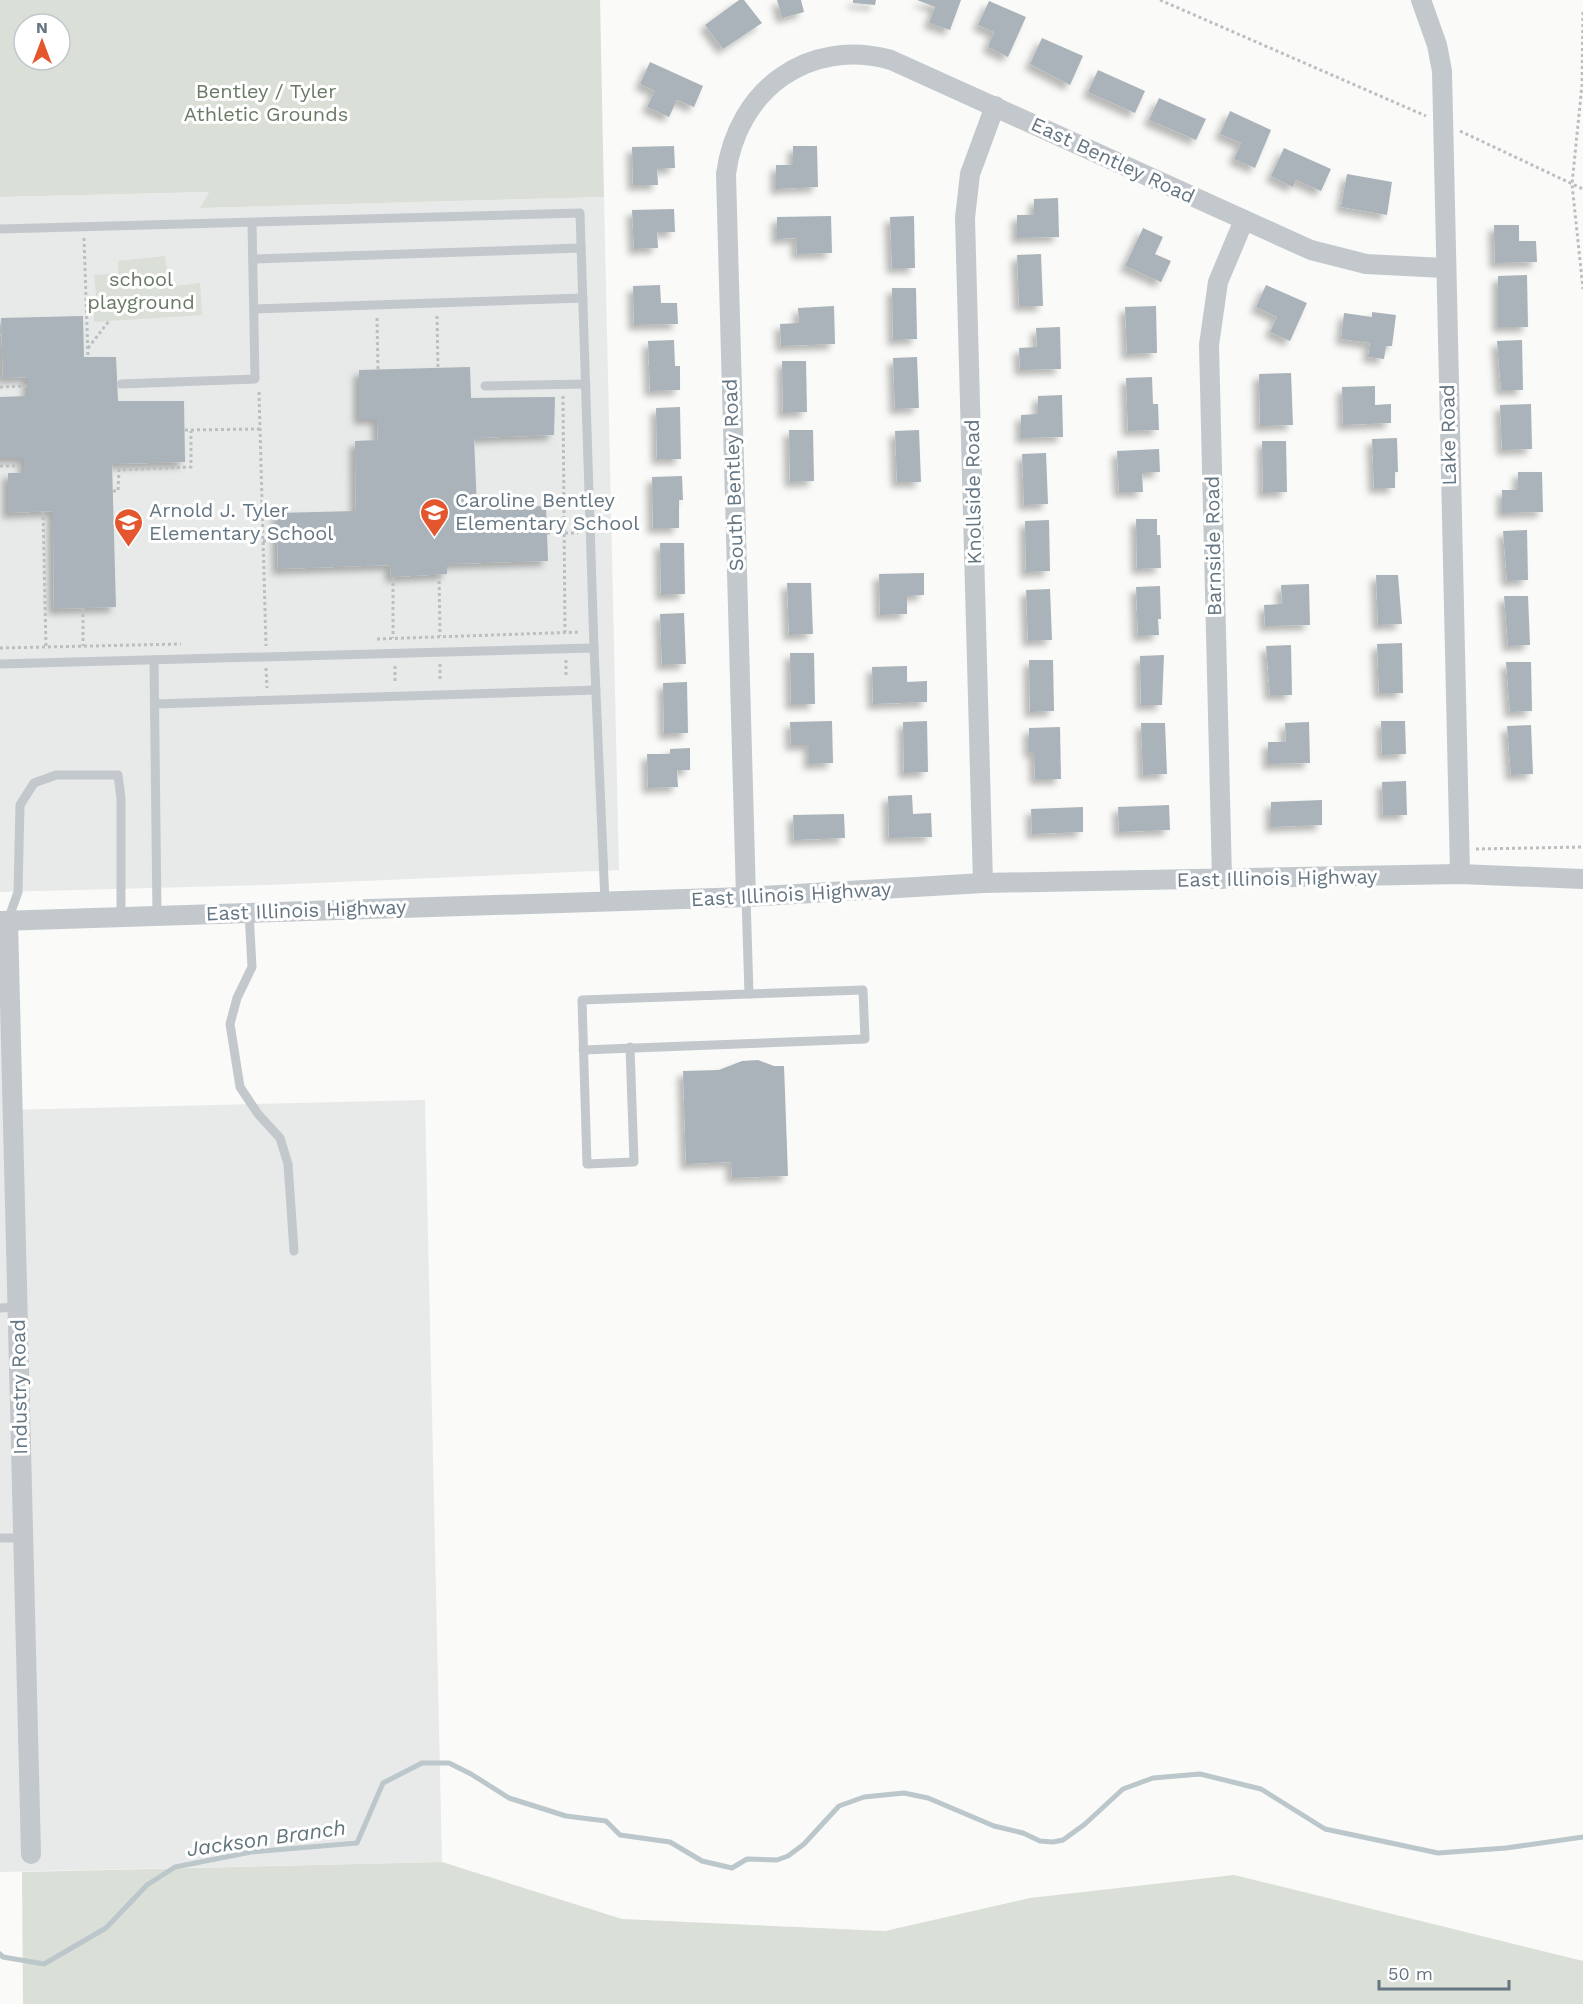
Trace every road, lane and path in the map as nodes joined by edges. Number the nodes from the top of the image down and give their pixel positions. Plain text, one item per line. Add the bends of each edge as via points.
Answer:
1 (1160, 0) edge
2 (1421, 0) edge
3 (1583, 12) edge
4 (786, 74) joint
5 (995, 106) junction
6 (1441, 122) junction
7 (1572, 184) junction
8 (1583, 189) edge
9 (1244, 220) junction
10 (252, 223) junction
11 (83, 227) junction
12 (0, 230) edge
13 (581, 248) junction
14 (253, 259) junction
15 (1444, 268) junction
16 (1583, 289) edge
17 (583, 298) junction
18 (436, 303) junction
19 (376, 305) junction
20 (254, 309) junction
21 (109, 321) dead end
22 (87, 349) junction
23 (87, 357) dead end
24 (438, 368) dead end
25 (378, 370) dead end
26 (255, 378) junction
27 (121, 384) dead end
28 (586, 384) junction
29 (563, 385) junction
30 (28, 386) dead end
31 (485, 386) dead end
32 (0, 387) edge
33 (260, 429) junction
34 (184, 430) dead end
35 (191, 431) junction
36 (0, 466) edge
37 (24, 466) dead end
38 (113, 491) dead end
39 (43, 511) dead end
40 (590, 532) junction
41 (547, 533) dead end
42 (564, 533) junction
43 (263, 541) junction
44 (277, 541) dead end
45 (439, 575) dead end
46 (393, 577) dead end
47 (83, 608) dead end
48 (593, 632) junction
49 (565, 633) junction
50 (440, 637) junction
51 (393, 638) junction
52 (370, 639) dead end
53 (266, 642) junction
54 (277, 642) dead end
55 (254, 643) dead end
56 (186, 644) dead end
57 (83, 646) junction
58 (46, 647) junction
59 (0, 648) edge
60 (594, 648) junction
61 (566, 649) junction
62 (440, 652) junction
63 (394, 653) junction
64 (266, 657) junction
65 (154, 660) junction
66 (0, 664) edge
67 (596, 690) junction
68 (567, 691) junction
69 (441, 695) junction
70 (395, 697) junction
71 (267, 701) junction
72 (154, 704) junction
73 (1583, 847) edge
74 (1459, 849) junction
75 (1460, 874) junction
76 (1222, 879) junction
77 (1583, 879) edge
78 (983, 883) junction
79 (746, 897) junction
80 (605, 902) junction
81 (249, 912) junction
82 (157, 915) junction
83 (122, 916) junction
84 (4, 921) edge
85 (5, 962) edge
86 (748, 994) junction
87 (630, 1047) junction
88 (583, 1050) junction
89 (294, 1251) dead end
90 (9, 1307) edge
91 (0, 1538) edge
92 (23, 1538) junction
93 (31, 1854) dead end

1 - 6 path
2 - 6 street, Lake Road via 1442,71
3 - 7 path via 1582,85
4 - 5 street, East Bentley Road via 826,58 865,54 891,60
4 - 79 street, South Bentley Road via 747,111 734,136 726,174
5 - 9 street, East Bentley Road
5 - 78 street, Knollside Road via 970,174 966,218
6 - 7 path
6 - 15 street, Lake Road
7 - 8 path
7 - 16 path
9 - 15 street, East Bentley Road via 1336,258 1391,267
9 - 76 street, Barnside Road via 1218,282 1209,345
10 - 11 lane
10 - 13 lane via 580,213
10 - 14 lane
11 - 12 lane
11 - 22 path
13 - 14 lane
13 - 17 lane
14 - 20 lane
15 - 74 street, Lake Road
17 - 18 lane
17 - 28 lane
18 - 19 lane
18 - 24 path
19 - 20 lane
19 - 25 path
20 - 26 lane
21 - 22 path
22 - 23 path
26 - 27 lane
26 - 33 path
28 - 29 lane
28 - 40 lane
29 - 31 lane
29 - 42 path
30 - 32 path
33 - 35 path
33 - 43 path
34 - 35 path
35 - 38 path via 191,467 119,470 118,491
36 - 37 path
39 - 58 path
40 - 42 path
40 - 48 lane
41 - 42 path
42 - 49 path
43 - 44 path
43 - 53 path
45 - 50 path
46 - 51 path
47 - 57 path
48 - 49 path
48 - 60 lane
49 - 50 path
49 - 61 path
50 - 51 path
50 - 62 path
51 - 52 path
51 - 63 path
53 - 54 path
53 - 55 path
53 - 64 path
56 - 57 path
57 - 58 path
58 - 59 path
60 - 61 lane
60 - 67 lane
61 - 62 lane
61 - 68 path
62 - 63 lane
62 - 69 path
63 - 64 lane
63 - 70 path
64 - 65 lane
64 - 71 path
65 - 66 lane
65 - 72 lane
67 - 68 lane
67 - 80 lane
68 - 69 lane
69 - 70 lane
70 - 71 lane
71 - 72 lane
72 - 82 lane
73 - 74 path
74 - 75 street, Lake Road
75 - 76 street, East Illinois Highway
75 - 77 street, East Illinois Highway
76 - 78 street, East Illinois Highway
78 - 79 street, East Illinois Highway
79 - 80 street, East Illinois Highway
79 - 86 lane
80 - 81 street, East Illinois Highway
81 - 82 street, East Illinois Highway
81 - 89 lane via 252,967 230,1024 240,1087 280,1138 288,1164
82 - 83 street, East Illinois Highway
83 - 84 street, East Illinois Highway
83 - 84 lane via 118,775 56,775 34,783 20,805 18,892
84 - 85 street, Industry Road
85 - 90 street, Industry Road
86 - 87 lane via 863,990 865,1039
86 - 88 lane via 582,1000
87 - 88 lane
87 - 88 lane via 634,1162 587,1164
90 - 92 street, Industry Road
91 - 92 lane
92 - 93 street, Industry Road

